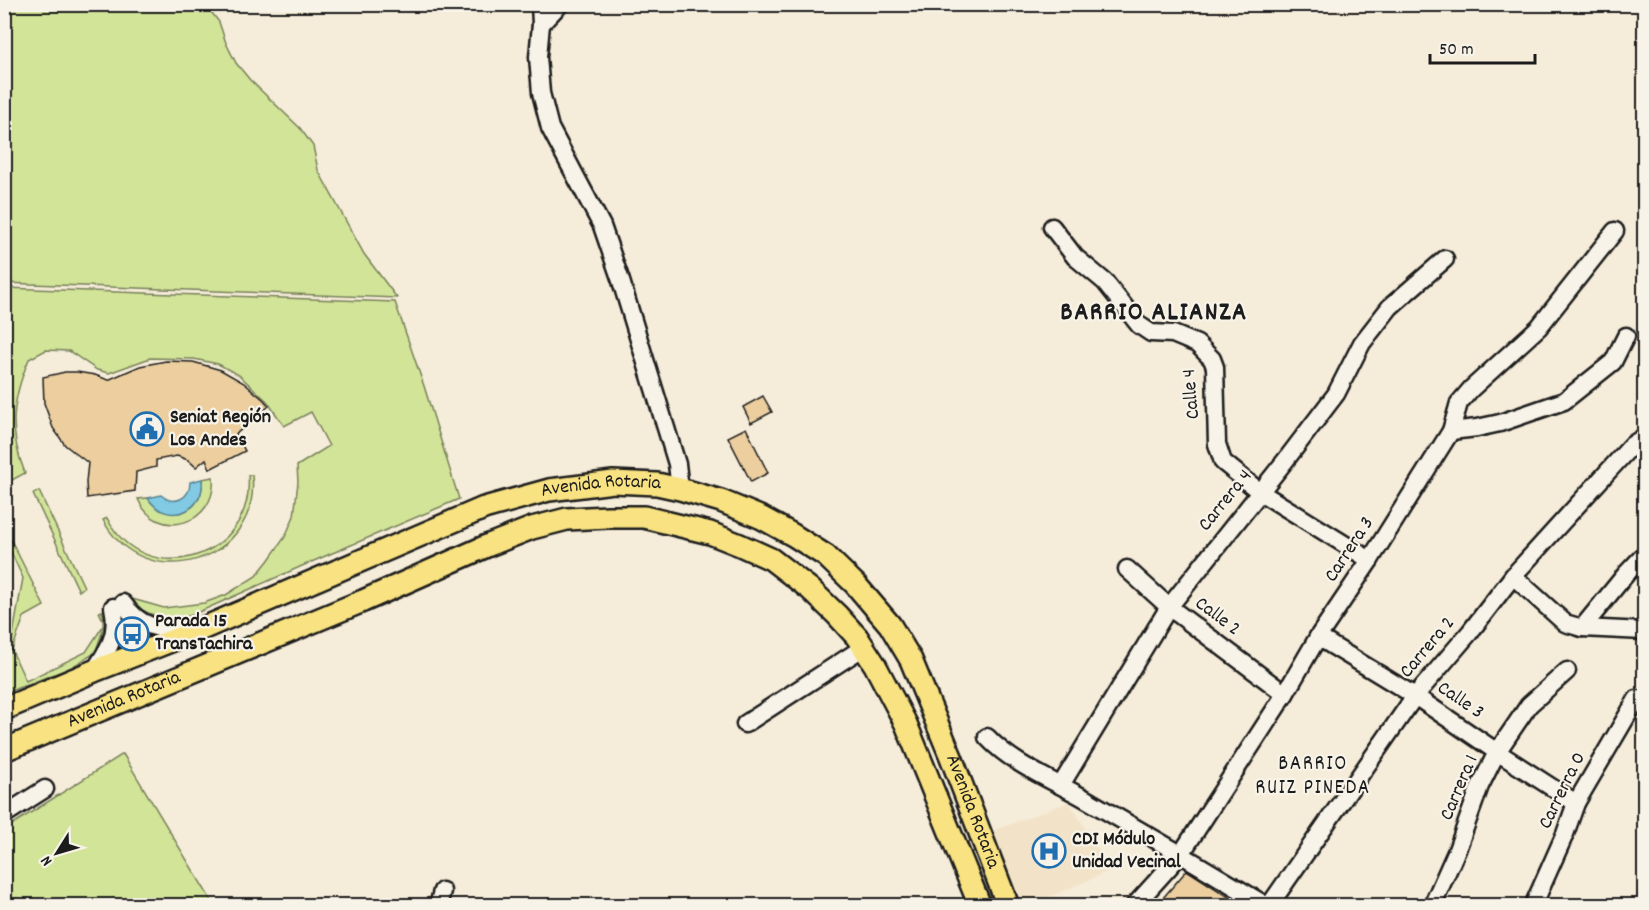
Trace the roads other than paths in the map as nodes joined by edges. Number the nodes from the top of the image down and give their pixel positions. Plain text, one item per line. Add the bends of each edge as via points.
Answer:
1 (540, 4) edge
2 (560, 4) edge
3 (541, 24) junction
4 (1052, 227) dead end
5 (1615, 231) dead end
6 (1445, 259) dead end
7 (1626, 336) dead end
8 (1451, 431) junction
9 (1644, 437) edge
10 (680, 489) junction
11 (1260, 492) junction
12 (1644, 555) edge
13 (1370, 560) junction
14 (1127, 569) dead end
15 (1626, 574) junction
16 (1512, 576) junction
17 (1644, 577) edge
18 (1169, 607) junction
19 (1582, 628) junction
20 (199, 630) junction
21 (1644, 631) edge
22 (1318, 637) junction
23 (864, 647) junction
24 (94, 671) junction
25 (1567, 671) dead end
26 (1285, 694) junction
27 (1415, 696) junction
28 (1637, 699) dead end
29 (4, 709) edge
30 (745, 724) dead end
31 (990, 740) dead end
32 (4, 750) edge
33 (1497, 752) junction
34 (1061, 785) junction
35 (45, 789) dead end
36 (1576, 803) junction
37 (4, 816) edge
38 (1181, 854) junction
39 (980, 906) edge
40 (1008, 906) edge
41 (1134, 906) edge
42 (1268, 906) edge
43 (1432, 906) edge
44 (1533, 906) edge

1 - 3 street
2 - 3 street
3 - 10 street via 541,93 550,128 602,226 677,464
4 - 11 street, Calle 4 via 1075,256 1105,282 1139,325 1151,333 1173,334 1197,344 1212,358 1217,444 1222,462
5 - 8 street, Carrera 3 via 1539,327 1459,403
6 - 11 street, Carrera 4 via 1390,307 1362,343 1336,394
7 - 8 street via 1613,362 1563,401 1500,423
8 - 13 street, Carrera 3
9 - 16 street, Carrera 2 via 1632,445
10 - 20 main road, Avenida Rotaria via 613,482 517,497
10 - 40 main road, Avenida Rotaria via 721,501 793,535 833,563 890,625 916,671
11 - 13 street, Calle 4
11 - 18 street, Carrera 4
12 - 15 street
13 - 22 street, Carrera 3
14 - 18 street, Calle 2
15 - 17 street
15 - 19 street
16 - 19 street via 1565,623
16 - 27 street, Carrera 2
18 - 26 street, Calle 2
18 - 34 street, Carrera 4
19 - 21 street
20 - 24 main road, Avenida Rotaria
20 - 24 street via 157,628 118,605 114,633
22 - 26 street, Carrera 3
22 - 27 street, Calle 3
23 - 30 street
23 - 32 main road, Avenida Rotaria via 810,589 771,560 741,545 644,517 567,519 489,545
23 - 39 main road, Avenida Rotaria via 906,724
24 - 29 main road, Avenida Rotaria
25 - 33 street, Carrera 1 via 1529,705
26 - 38 street, Carrera 3
27 - 33 street, Calle 3
27 - 42 street, Carrera 2
28 - 36 street, Carrerra 0
31 - 34 street
33 - 36 street, Calle 3
33 - 43 street, Carrera 1
34 - 38 street
35 - 37 street
36 - 44 street, Carrerra 0
38 - 41 street, Carrera 3
38 - 42 street

